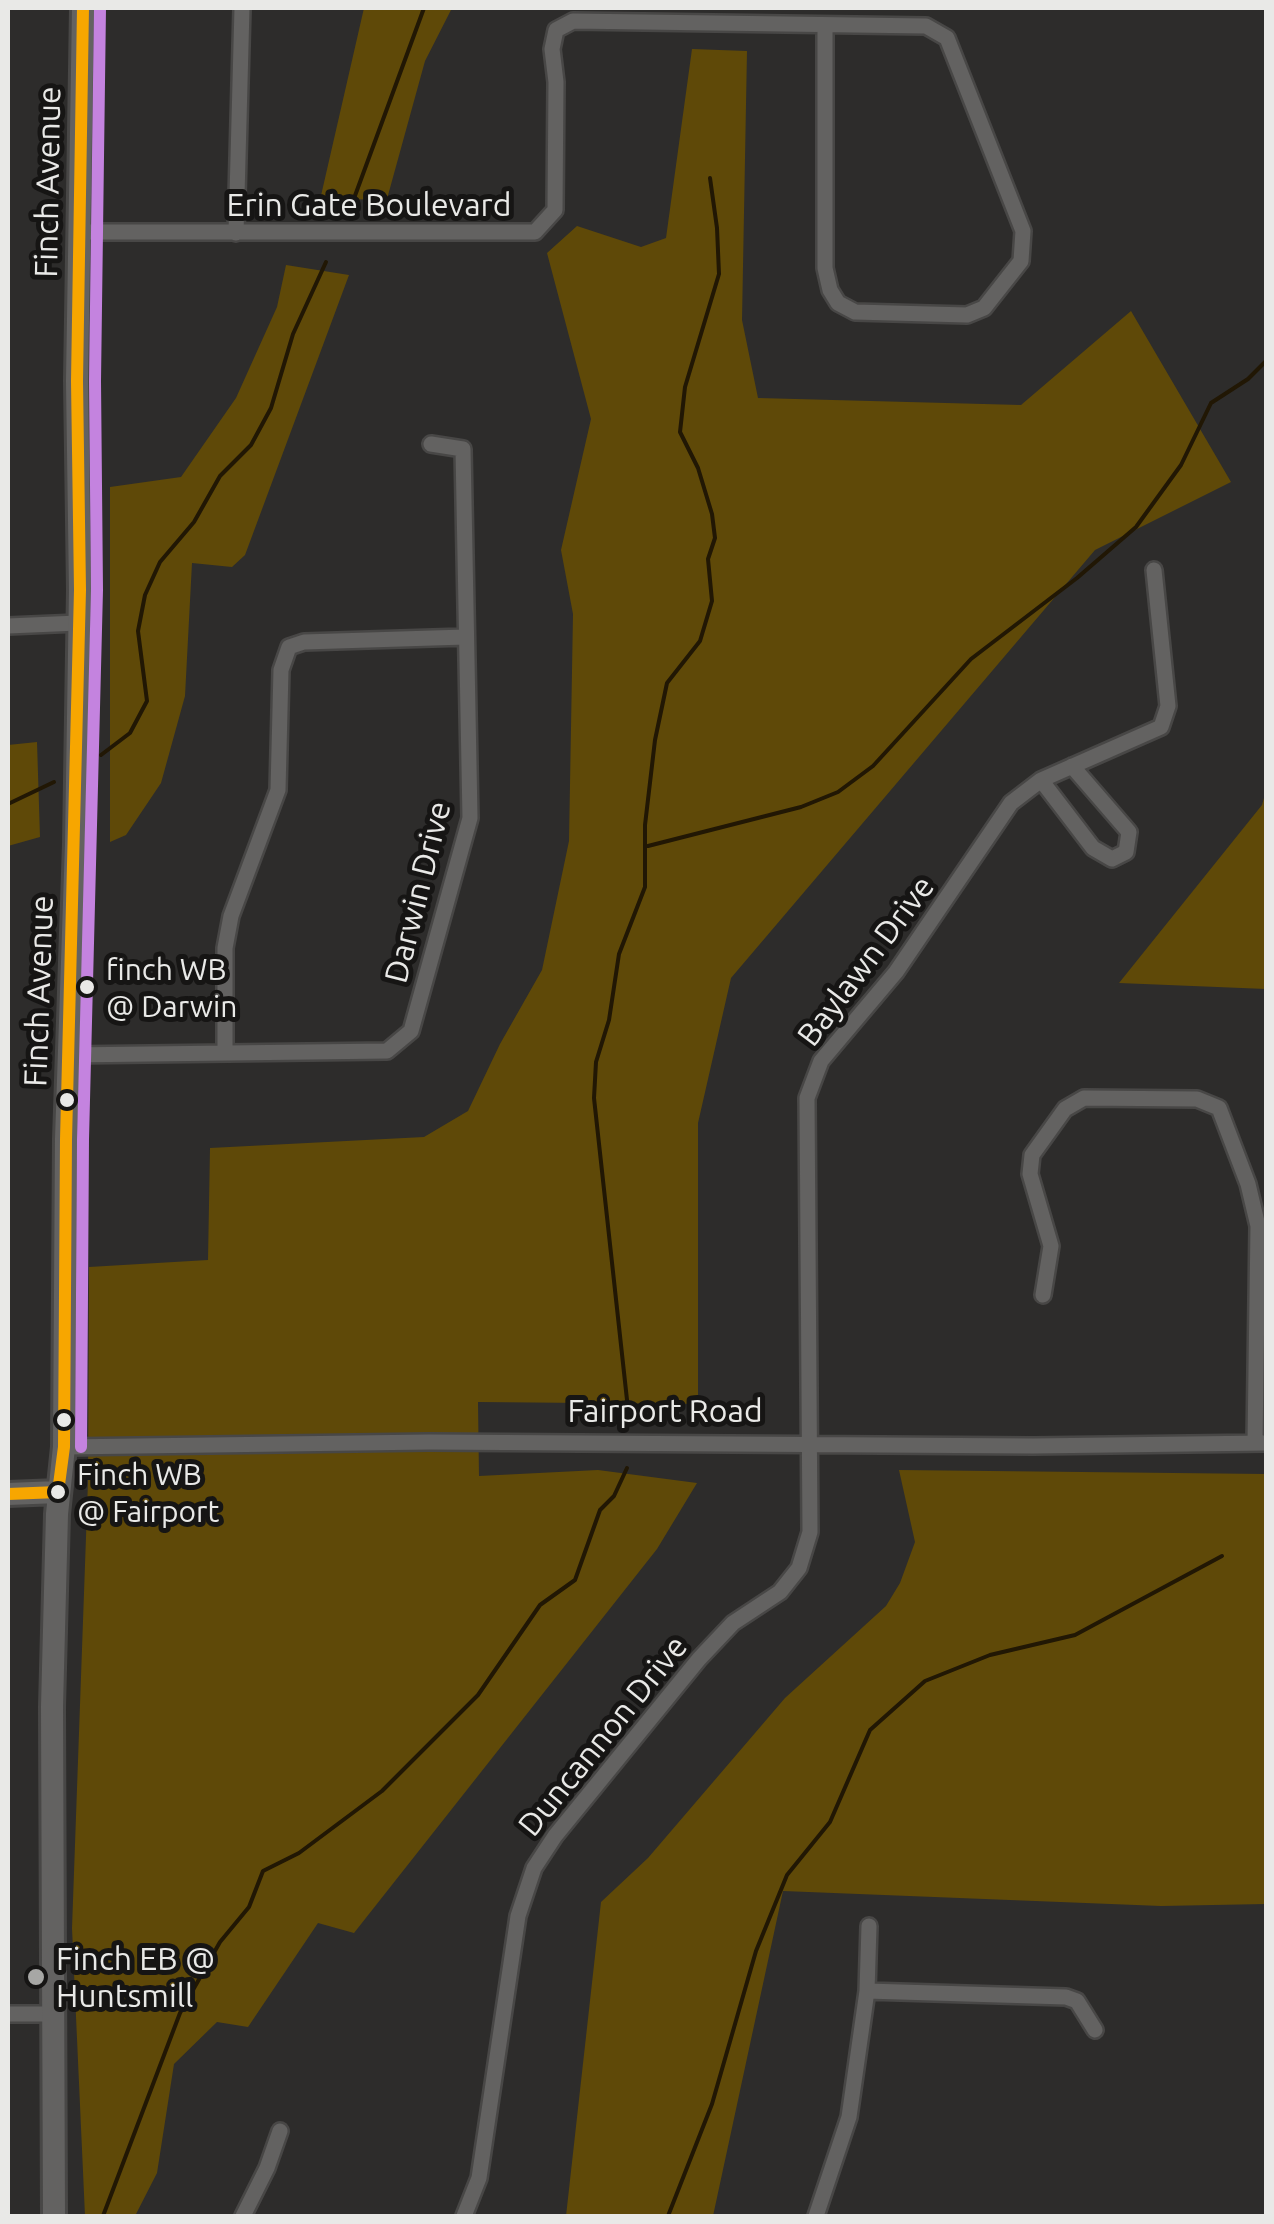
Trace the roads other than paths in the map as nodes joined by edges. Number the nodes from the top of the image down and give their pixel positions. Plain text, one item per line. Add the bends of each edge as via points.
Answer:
1 (83, 8) edge
2 (242, 8) edge
3 (824, 25) junction
4 (80, 232) junction
5 (236, 233) junction
6 (431, 444) dead end
7 (1154, 570) dead end
8 (78, 622) junction
9 (8, 626) edge
10 (465, 638) junction
11 (1072, 766) junction
12 (1041, 780) junction
13 (225, 1052) junction
14 (70, 1055) junction
15 (1043, 1295) dead end
16 (808, 1444) junction
17 (1261, 1444) edge
18 (64, 1447) junction
19 (58, 1492) junction
20 (8, 1494) edge
21 (869, 1926) dead end
22 (867, 1991) junction
23 (8, 2014) edge
24 (55, 2014) junction
25 (1095, 2030) dead end
26 (280, 2132) dead end
27 (54, 2216) edge
28 (243, 2216) edge
29 (464, 2216) edge
30 (816, 2216) edge

1 - 4 main road, Finch Avenue
2 - 5 street
3 - 3 street, Erin Gate Boulevard via 830,290 855,312 966,315 984,308 1021,261 1024,231 947,38 926,26
3 - 5 street, Erin Gate Boulevard via 572,21 556,30 555,210 535,232
4 - 5 street, Erin Gate Boulevard
4 - 8 main road, Finch Avenue
6 - 10 street, Darwin Drive via 464,448
7 - 11 street, Baylawn Drive via 1168,706 1162,727
8 - 9 street
8 - 14 main road, Finch Avenue
10 - 13 street via 289,647 281,670 278,790 225,948
10 - 13 street, Darwin Drive via 470,818 411,1031 387,1051
11 - 12 street, Baylawn Drive
11 - 12 street via 1129,832 1126,852 1112,859 1093,848
12 - 16 street, Baylawn Drive via 1011,803 896,972 821,1061 808,1098
13 - 14 street, Darwin Drive
14 - 18 main road, Finch Avenue
15 - 17 street via 1051,1246 1030,1174 1032,1155 1065,1109 1084,1098 1197,1099 1219,1108 1258,1226
16 - 17 street, Fairport Road
16 - 18 street, Fairport Road
16 - 29 street, Duncannon Drive via 810,1532 799,1568 699,1659 534,1868 518,1916 479,2178
18 - 19 main road, Finch Avenue
19 - 20 main road
19 - 24 main road, Finch Avenue
21 - 22 street
22 - 25 street via 1066,1997 1077,2001
22 - 30 street via 849,2117
23 - 24 street
24 - 27 main road, Finch Avenue
26 - 28 street

